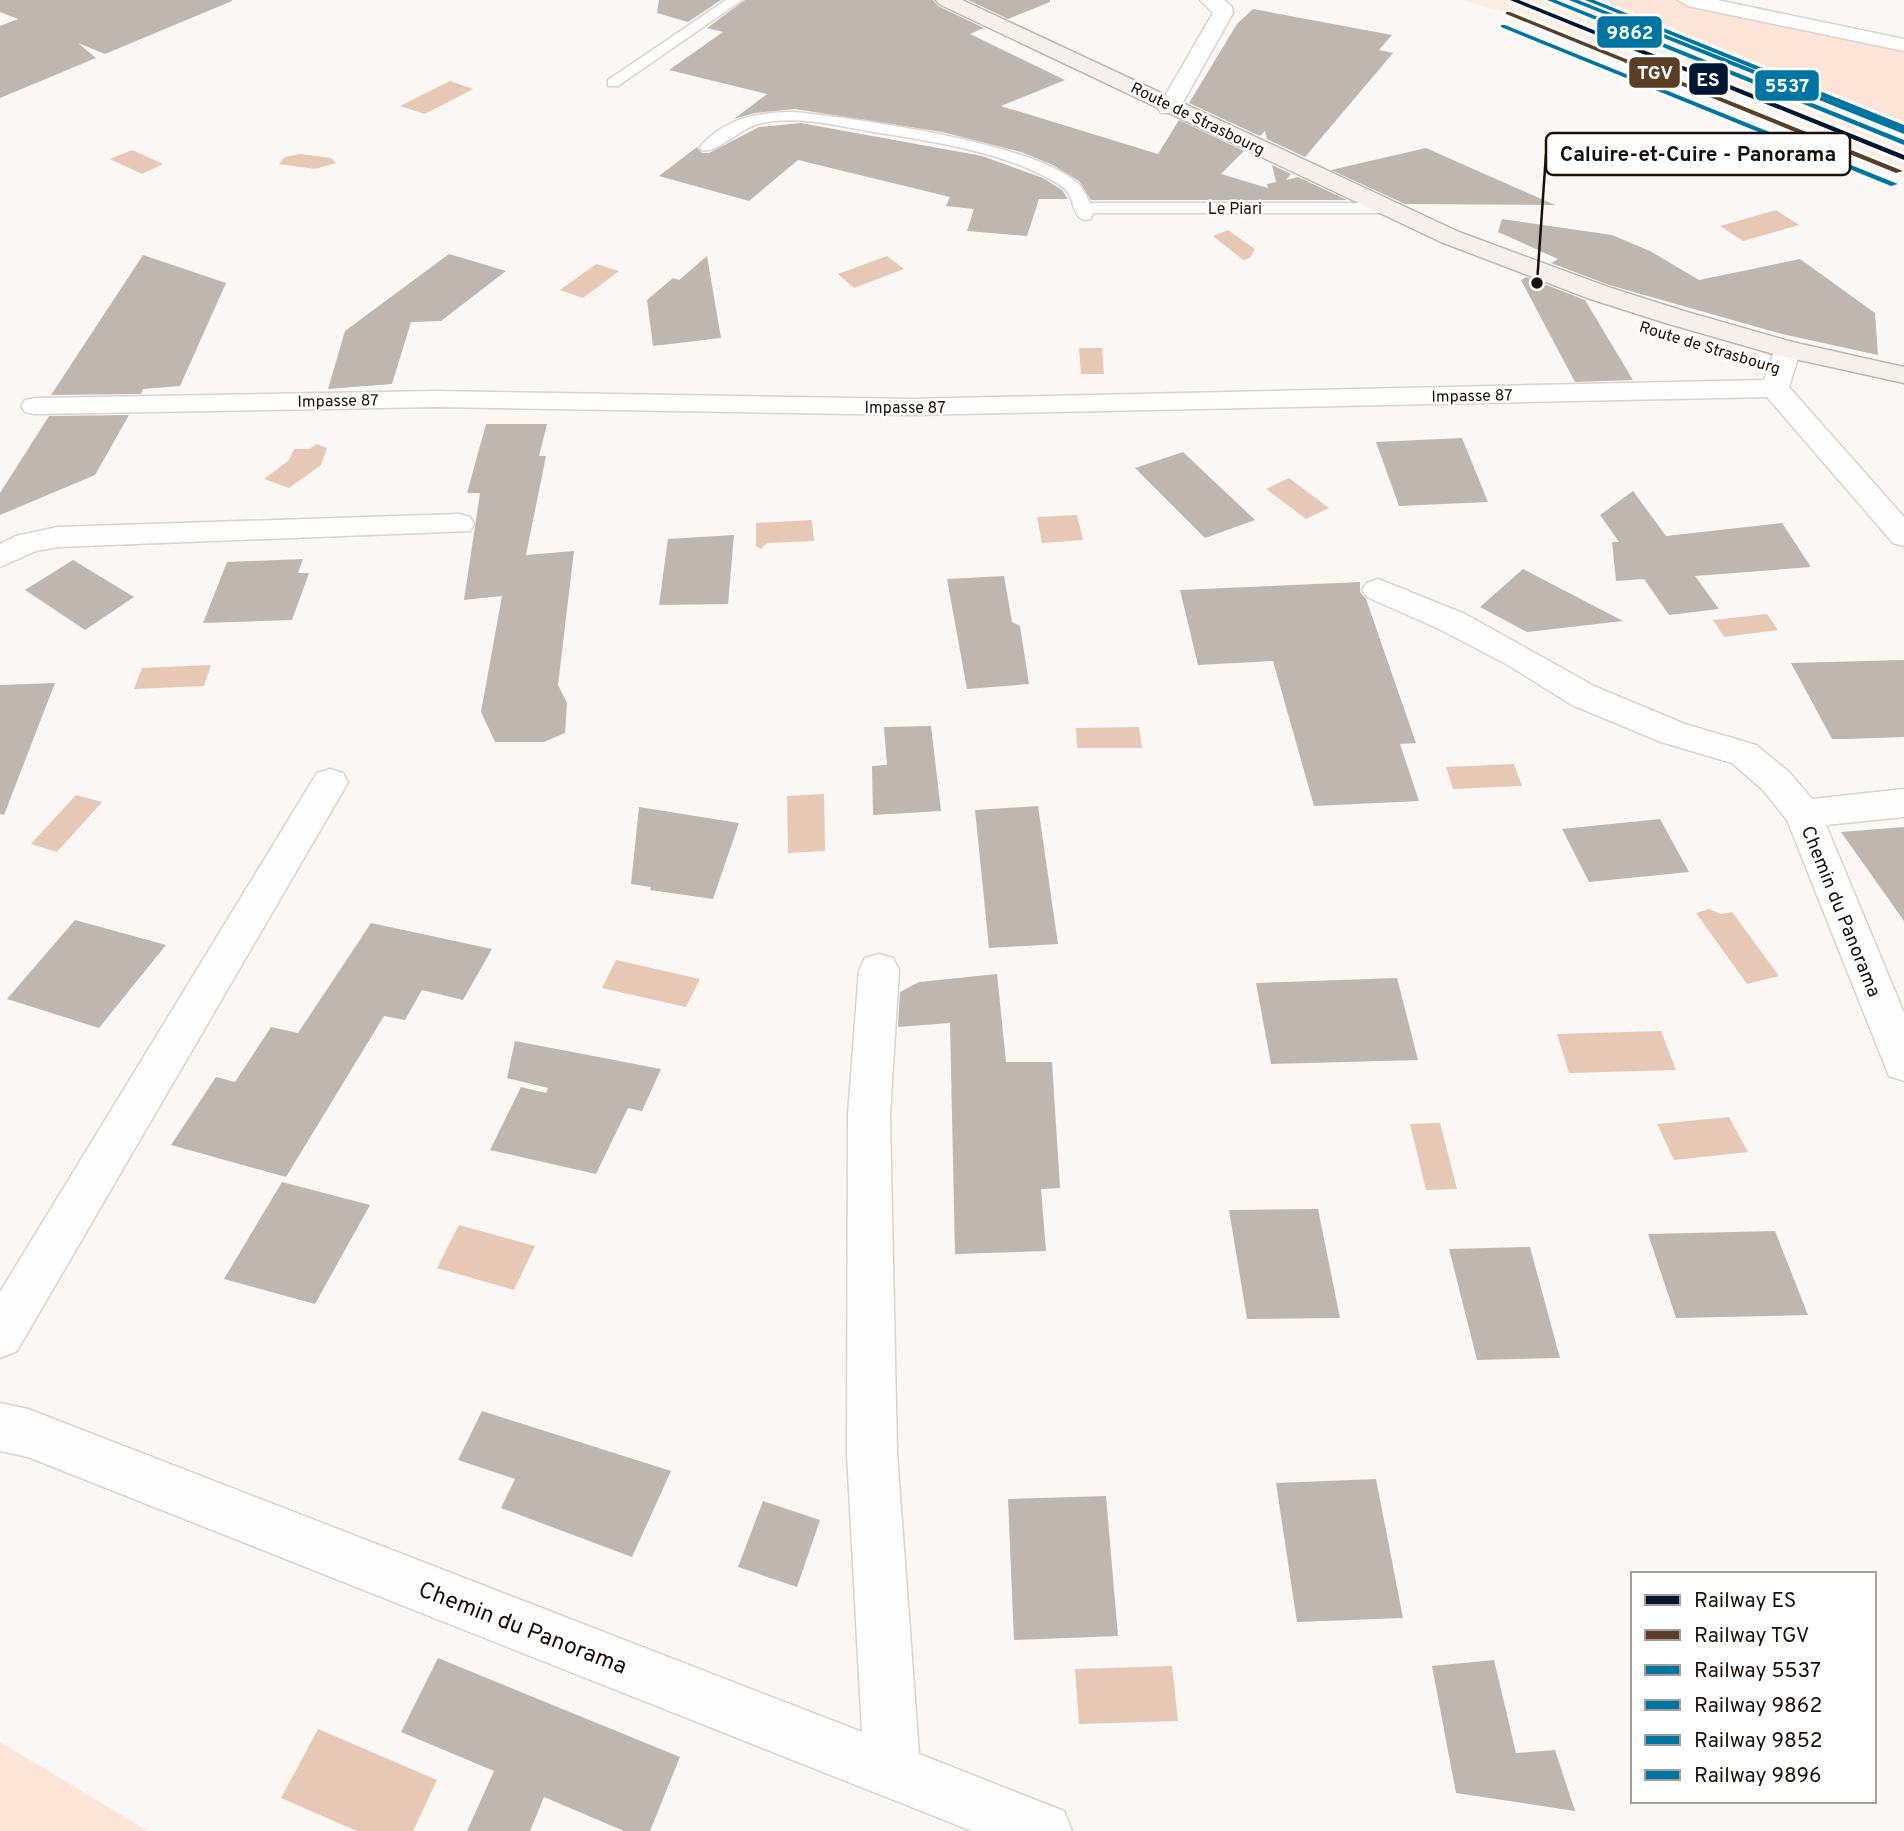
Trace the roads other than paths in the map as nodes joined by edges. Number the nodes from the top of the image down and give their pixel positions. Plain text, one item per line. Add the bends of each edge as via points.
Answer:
1 (735, 0) edge
2 (946, 0) edge
3 (1210, 0) edge
4 (1688, 0) edge
5 (1904, 45) edge
6 (613, 83) dead end
7 (1169, 107) junction
8 (708, 147) dead end
9 (1387, 208) junction
10 (1781, 369) junction
11 (1904, 375) edge
12 (1904, 396) edge
13 (35, 406) dead end
14 (458, 524) dead end
15 (1904, 536) edge
16 (0, 557) edge
17 (1378, 590) dead end
18 (330, 782) dead end
19 (1904, 803) edge
20 (1803, 814) junction
21 (878, 970) dead end
22 (1904, 1063) edge
23 (0, 1335) edge
24 (0, 1427) edge
25 (892, 1772) junction
26 (1044, 1831) edge

1 - 6 lane
2 - 7 main road, Route de Strasbourg via 1139,88
3 - 7 street via 1222,7 1223,13
4 - 5 street
7 - 9 main road, Route de Strasbourg
8 - 9 lane, Le Piari via 738,125 800,116 944,141 1043,170 1070,184 1084,212
9 - 10 main road, Route de Strasbourg via 1491,262 1622,320
10 - 11 main road, Route de Strasbourg
10 - 12 main road, Route de Strasbourg
10 - 13 street, Impasse 87 via 911,407 450,399
10 - 15 street
14 - 16 street via 58,537 27,543
17 - 20 street via 1453,622 1584,696 1673,733 1744,754 1776,780
18 - 23 street
19 - 20 street, Chemin du Panorama
20 - 22 street, Chemin du Panorama
21 - 25 street via 869,1115 872,1453
24 - 25 street, Chemin du Panorama via 27,1433
25 - 26 street, Chemin du Panorama

